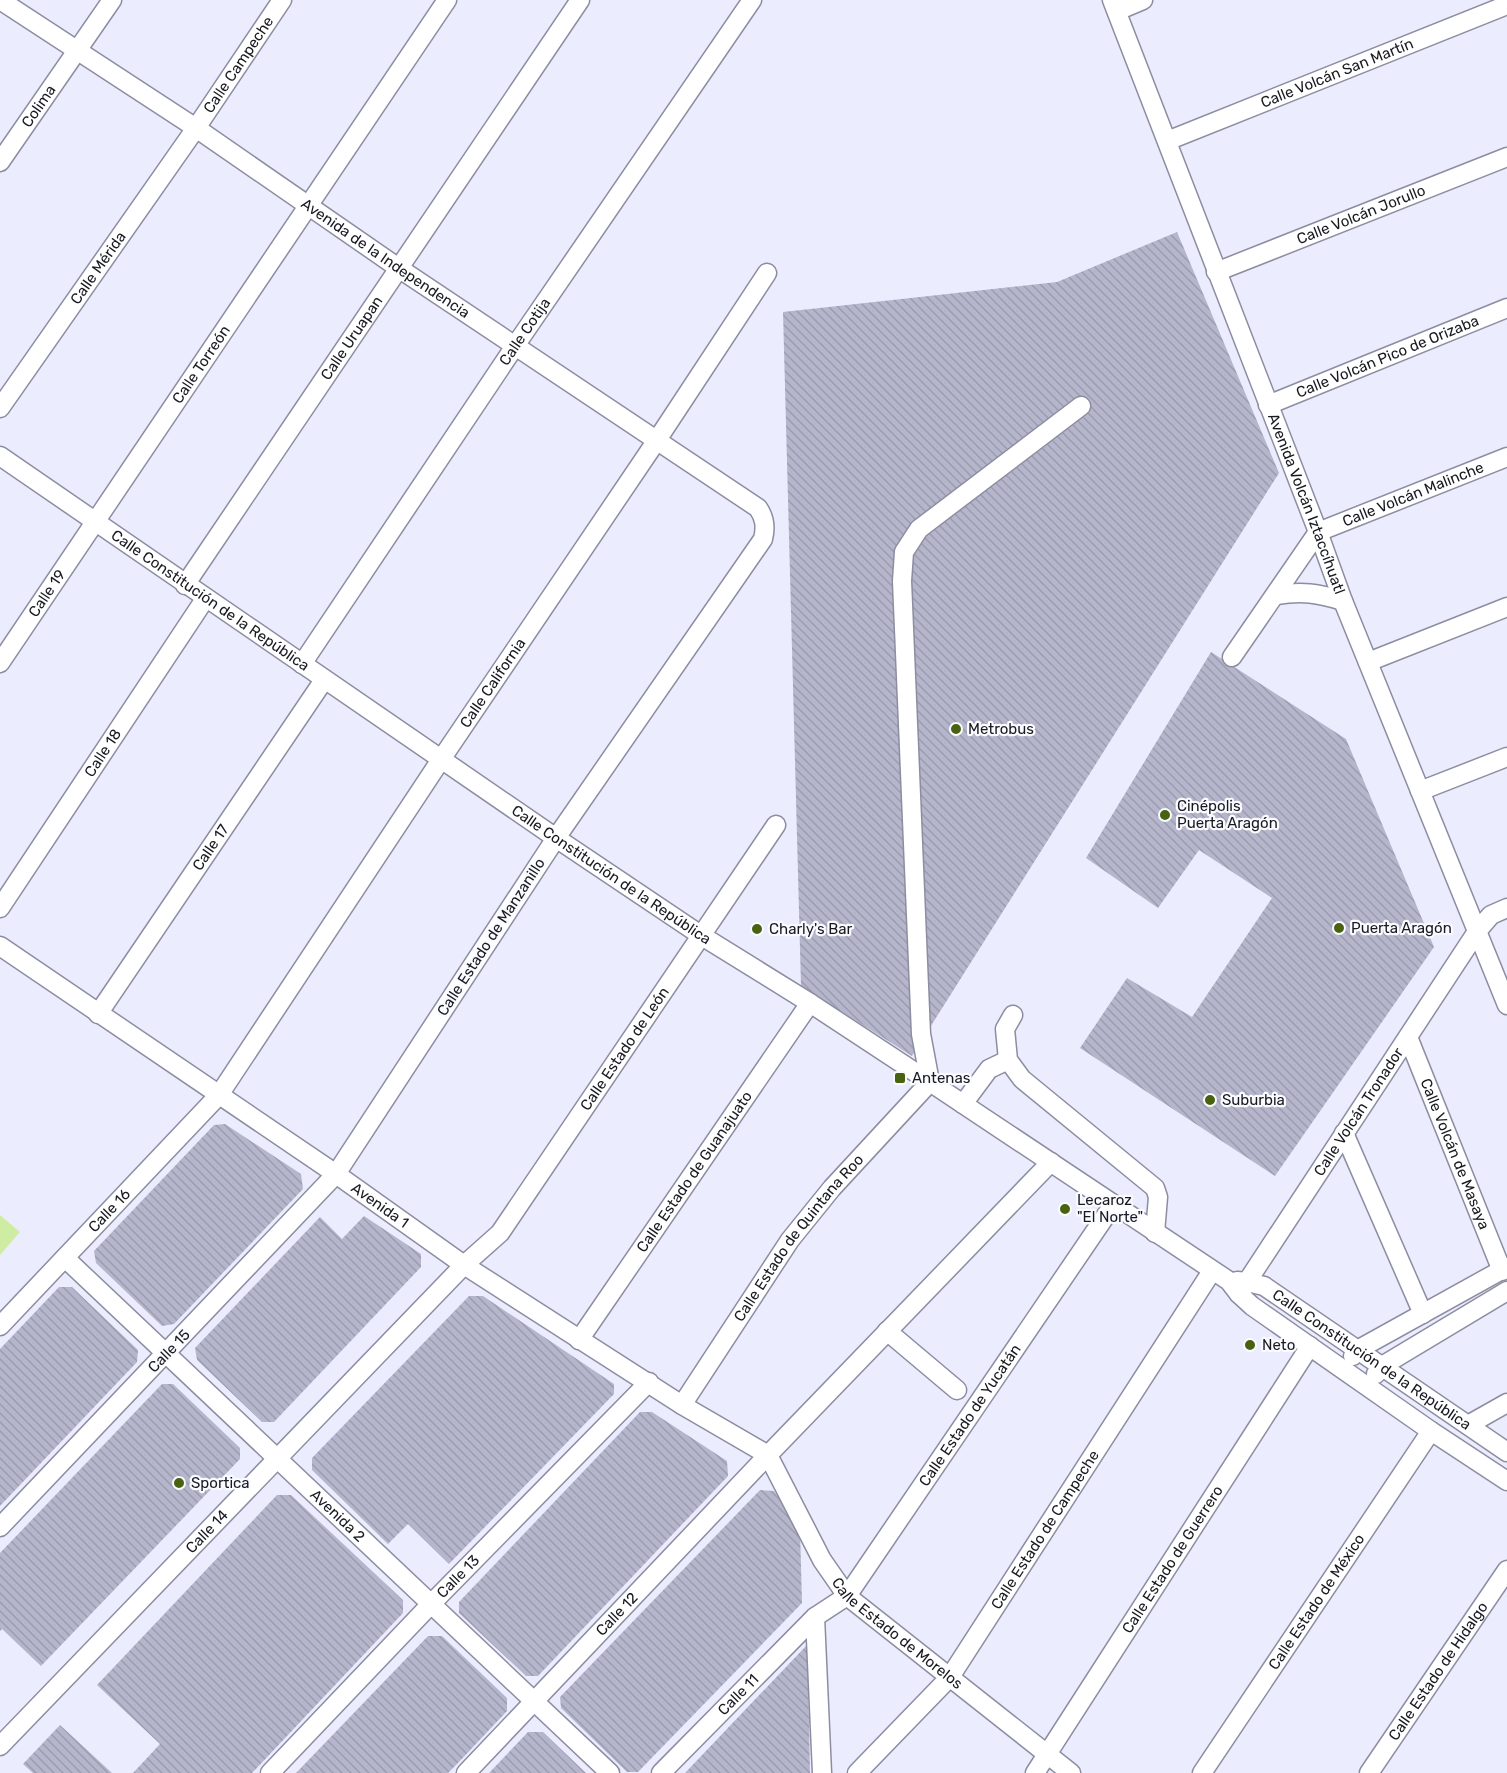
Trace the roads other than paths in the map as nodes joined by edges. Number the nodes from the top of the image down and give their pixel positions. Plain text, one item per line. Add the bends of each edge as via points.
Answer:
1 (0, 0) edge
2 (112, 0) edge
3 (282, 0) edge
4 (447, 0) edge
5 (580, 0) edge
6 (752, 0) edge
7 (1143, 0) edge
8 (1114, 5) edge
9 (1507, 5) edge
10 (76, 51) junction
11 (196, 128) junction
12 (1167, 141) junction
13 (1507, 157) edge
14 (0, 162) edge
15 (308, 206) junction
16 (400, 269) junction
17 (1216, 272) junction
18 (767, 273) dead end
19 (1507, 308) edge
20 (515, 346) junction
21 (1268, 405) junction
22 (1081, 406) dead end
23 (0, 408) edge
24 (657, 440) junction
25 (0, 456) edge
26 (1507, 457) edge
27 (765, 522) joint
28 (95, 523) junction
29 (1318, 532) junction
30 (185, 585) junction
31 (1276, 595) junction
32 (205, 599) junction
33 (1343, 601) junction
34 (1507, 607) edge
35 (1232, 657) dead end
36 (1368, 662) junction
37 (0, 663) edge
38 (303, 664) junction
39 (324, 680) junction
40 (1507, 757) edge
41 (442, 758) junction
42 (1420, 791) junction
43 (776, 825) dead end
44 (556, 838) junction
45 (0, 908) edge
46 (1507, 908) edge
47 (1478, 930) junction
48 (702, 936) junction
49 (0, 946) edge
50 (810, 1003) junction
51 (1507, 1005) edge
52 (98, 1014) junction
53 (1013, 1015) dead end
54 (1408, 1037) junction
55 (1008, 1060) junction
56 (930, 1082) junction
57 (219, 1095) junction
58 (963, 1104) junction
59 (1344, 1133) junction
60 (1051, 1162) junction
61 (336, 1174) junction
62 (1113, 1205) junction
63 (1155, 1233) junction
64 (65, 1258) junction
65 (464, 1265) junction
66 (1504, 1269) edge
67 (1212, 1271) junction
68 (1239, 1286) junction
69 (1507, 1291) edge
70 (1423, 1314) junction
71 (2, 1320) edge
72 (887, 1331) junction
73 (579, 1340) junction
74 (1310, 1346) junction
75 (1359, 1349) junction
76 (166, 1354) junction
77 (1382, 1366) junction
78 (1343, 1368) junction
79 (649, 1382) junction
80 (1367, 1385) junction
81 (957, 1390) dead end
82 (1507, 1403) edge
83 (682, 1405) junction
84 (1468, 1425) junction
85 (1431, 1431) junction
86 (1507, 1452) edge
87 (768, 1455) junction
88 (277, 1458) junction
89 (1507, 1481) edge
90 (0, 1527) edge
91 (1507, 1570) edge
92 (846, 1596) junction
93 (431, 1604) junction
94 (814, 1617) junction
95 (950, 1677) junction
96 (533, 1701) junction
97 (0, 1746) edge
98 (1048, 1755) junction
99 (270, 1773) edge
100 (466, 1773) edge
101 (610, 1773) edge
102 (661, 1773) edge
103 (822, 1773) edge
104 (857, 1773) edge
105 (1035, 1773) edge
106 (1071, 1773) edge
107 (1202, 1773) edge
108 (1369, 1773) edge

1 - 10 street, Avenida de la Independencia
2 - 10 street, Colima
3 - 11 street, Calle Campeche
4 - 15 street
5 - 16 street, Calle Uruapan
6 - 20 street, Calle Cotija
7 - 8 street
8 - 12 street, Avenida Volcán Iztaccíhuatl
9 - 12 street, Calle Volcán San Martín
10 - 11 street, Avenida de la Independencia
10 - 14 street, Colima
11 - 15 street, Avenida de la Independencia
11 - 23 street, Calle Mérida
12 - 17 street, Avenida Volcán Iztaccíhuatl
13 - 17 street, Calle Volcán Jorullo
15 - 16 street, Avenida de la Independencia
15 - 28 street, Calle Torreón
16 - 20 street, Avenida de la Independencia
16 - 30 street, Calle Uruapan
17 - 21 street, Avenida Volcán Iztaccíhuatl
18 - 24 street, Calle California
19 - 21 street, Calle Volcán Pico de Orizaba
20 - 24 street, Avenida de la Independencia
20 - 38 street, Calle Cotija
21 - 29 street, Avenida Volcán Iztaccíhuatl
22 - 56 street via 920,529 904,552 902,581 921,1035
24 - 27 street, Avenida de la Independencia via 758,508
24 - 41 street, Calle California
25 - 28 street, Calle Constitución de la República
26 - 29 street, Calle Volcán Malinche
27 - 44 street, Calle Estado de Manzanillo via 763,539
28 - 30 street, Calle Constitución de la República
28 - 37 street, Calle 19
29 - 31 street
29 - 33 street, Avenida Volcán Iztaccíhuatl
30 - 32 street, Calle Constitución de la República
31 - 33 street via 1300,592
31 - 35 street
32 - 38 street, Calle Constitución de la República
32 - 45 street, Calle 18
33 - 36 street, Avenida Volcán Iztaccíhuatl
34 - 36 street
36 - 42 street, Avenida Volcán Iztaccíhuatl
38 - 39 street, Calle Constitución de la República
39 - 41 street, Calle Constitución de la República
39 - 52 street, Calle 17
40 - 42 street
41 - 44 street, Calle Constitución de la República
41 - 57 street, Calle California
42 - 47 street, Avenida Volcán Iztaccíhuatl
43 - 48 street, Calle Estado de León
44 - 48 street, Calle Constitución de la República
44 - 61 street, Calle Estado de Manzanillo
46 - 47 street, Calle Volcán Tronador via 1491,915
47 - 51 street, Avenida Volcán Iztaccíhuatl
47 - 54 street, Calle Volcán Tronador
48 - 50 street, Calle Constitución de la República
48 - 65 street, Calle Estado de León via 500,1233
49 - 52 street, Avenida 1
50 - 56 street, Calle Constitución de la República
50 - 73 street, Calle Estado de Guanajuato
52 - 57 street, Avenida 1
53 - 55 street via 1005,1029
54 - 59 street, Calle Volcán Tronador
54 - 66 street, Calle Volcán de Masaya
55 - 58 street via 989,1069
55 - 63 street via 1022,1079 1155,1188
56 - 58 street, Calle Constitución de la República
56 - 83 street, Calle Estado de Quintana Roo via 832,1188 790,1240
57 - 61 street, Avenida 1
57 - 64 street, Calle 16
58 - 60 street, Calle Constitución de la República
59 - 68 street, Calle Volcán Tronador
59 - 70 street
60 - 62 street, Calle Constitución de la República
60 - 72 street
61 - 65 street, Avenida 1
61 - 76 street, Calle 15
62 - 63 street, Calle Constitución de la República
62 - 92 street, Calle Estado de Yucatán
63 - 67 street, Calle Constitución de la República
64 - 71 street, Calle 16
64 - 76 street, Avenida 2
65 - 73 street, Avenida 1
65 - 88 street, Calle 14
66 - 70 street
67 - 68 street, Calle Constitución de la República
67 - 95 street, Calle Estado de Campeche
68 - 74 street, Calle Constitución de la República
68 - 75 street, Calle Constitución de la República via 1264,1286
69 - 77 street
70 - 75 street
72 - 81 street
72 - 87 street
73 - 79 street, Avenida 1
74 - 78 street, Calle Constitución de la República
74 - 98 street, Calle Estado de Guerrero
75 - 77 street, Calle Constitución de la República
75 - 78 street
76 - 88 street, Avenida 2
76 - 90 street, Calle 15
77 - 80 street
77 - 84 street, Calle Constitución de la República
78 - 80 street, Calle Constitución de la República
79 - 83 street, Avenida 1
79 - 93 street, Calle 13
80 - 85 street, Calle Constitución de la República
82 - 84 street
83 - 87 street, Avenida 1
84 - 86 street, Calle Constitución de la República
85 - 89 street, Calle Constitución de la República
85 - 107 street, Calle Estado de México
87 - 92 street, Calle Estado de Morelos via 822,1560
87 - 96 street, Calle 12
88 - 93 street, Avenida 2
88 - 97 street, Calle 14
91 - 108 street, Calle Estado de Hidalgo
92 - 94 street, Calle Estado de Yucatán
92 - 95 street, Calle Estado de Morelos
93 - 96 street, Avenida 2
93 - 99 street, Calle 13
94 - 102 street, Calle 11
94 - 103 street
95 - 98 street, Calle Estado de Morelos
95 - 104 street, Calle Estado de Campeche
96 - 100 street, Calle 12
96 - 101 street, Avenida 2
98 - 105 street, Calle Estado de Guerrero
98 - 106 street, Calle Estado de Morelos

